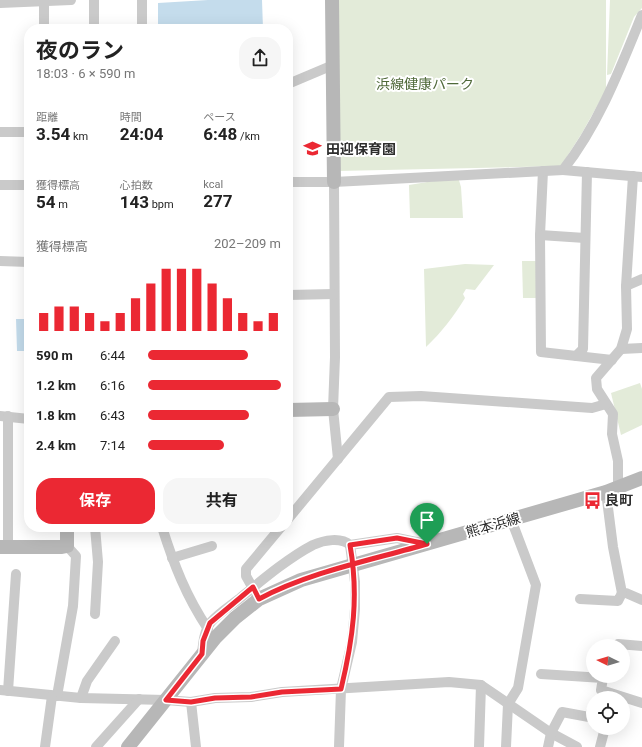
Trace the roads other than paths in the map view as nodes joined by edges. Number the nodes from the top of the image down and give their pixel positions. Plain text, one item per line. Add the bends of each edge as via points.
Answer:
1 (70, 0) edge
2 (94, 0) edge
3 (142, 0) edge
4 (332, 0) edge
5 (44, 1) junction
6 (0, 3) edge
7 (642, 15) edge
8 (44, 24) edge
9 (94, 24) edge
10 (142, 24) edge
11 (333, 65) junction
12 (293, 82) edge
13 (0, 132) edge
14 (24, 132) edge
15 (543, 170) junction
16 (563, 170) junction
17 (587, 172) junction
18 (638, 177) edge
19 (293, 182) edge
20 (334, 182) junction
21 (0, 185) edge
22 (24, 185) edge
23 (540, 236) junction
24 (585, 238) junction
25 (0, 261) edge
26 (24, 262) edge
27 (642, 279) edge
28 (626, 286) junction
29 (334, 294) junction
30 (293, 295) edge
31 (642, 348) edge
32 (622, 349) junction
33 (580, 352) junction
34 (612, 360) junction
35 (606, 404) junction
36 (293, 410) edge
37 (333, 410) junction
38 (4, 416) edge
39 (24, 418) edge
40 (338, 459) junction
41 (642, 478) edge
42 (612, 489) junction
43 (293, 512) edge
44 (511, 519) junction
45 (67, 532) edge
46 (96, 532) edge
47 (164, 532) edge
48 (277, 532) edge
49 (427, 544) junction
50 (350, 545) junction
51 (67, 546) junction
52 (212, 546) dead end
53 (4, 547) edge
54 (172, 558) junction
55 (354, 565) junction
56 (16, 574) dead end
57 (256, 593) junction
58 (622, 593) junction
59 (580, 599) dead end
60 (642, 600) edge
61 (95, 614) dead end
62 (208, 629) junction
63 (115, 641) dead end
64 (630, 645) edge
65 (642, 646) edge
66 (202, 654) junction
67 (541, 674) dead end
68 (481, 685) junction
69 (341, 689) junction
70 (4, 691) edge
71 (600, 691) edge
72 (55, 696) junction
73 (81, 698) junction
74 (630, 699) edge
75 (139, 700) junction
76 (166, 700) junction
77 (642, 701) edge
78 (191, 702) junction
79 (508, 704) junction
80 (586, 716) edge
81 (551, 733) junction
82 (603, 735) edge
83 (45, 747) edge
84 (96, 747) edge
85 (128, 747) edge
86 (196, 747) edge
87 (339, 747) edge
88 (479, 747) edge
89 (506, 747) edge
90 (548, 747) edge
91 (577, 747) edge
92 (600, 747) edge

1 - 5 street
2 - 9 street
3 - 10 street
4 - 11 main road
5 - 6 street
5 - 8 street
7 - 16 street via 609,96
11 - 12 street
11 - 20 main road
13 - 14 street
15 - 16 street
15 - 20 street
15 - 23 street
16 - 17 street
17 - 18 street
17 - 24 street
18 - 28 street
19 - 20 street
20 - 29 street
21 - 22 street
23 - 24 street
23 - 33 street via 541,352
24 - 33 street
25 - 26 street
27 - 28 street
28 - 32 street via 627,329
29 - 30 street
29 - 37 street
31 - 32 street
32 - 34 street
33 - 34 street via 591,358
34 - 35 street via 596,378 597,389
35 - 40 street via 592,408 421,396 389,397
35 - 42 street via 613,414 612,434 618,461
36 - 37 main road
37 - 40 street
38 - 39 street
38 - 53 street
40 - 43 street
41 - 42 main road, 熊本浜線
42 - 44 main road, 熊本浜線
42 - 58 street via 613,547
44 - 49 main road, 熊本浜線
44 - 79 street via 536,584 518,688
45 - 51 main road
46 - 61 street via 98,562
47 - 54 street
48 - 57 street via 246,569 246,576
49 - 50 street via 397,538
49 - 55 main road, 熊本浜線
50 - 55 street
50 - 57 street via 335,540 313,545
51 - 53 main road
51 - 72 street via 76,556 73,606
52 - 54 street
54 - 62 street via 193,606
55 - 57 main road, 熊本浜線
55 - 69 street via 355,609 352,642
56 - 70 street
57 - 62 street via 219,615 210,623
57 - 66 main road, 熊本浜線
58 - 59 street via 618,601
58 - 60 street
62 - 66 street via 203,641
63 - 73 street via 87,682
64 - 65 street
66 - 76 main road, 熊本浜線
67 - 71 street via 603,678
68 - 69 street via 449,682
68 - 79 street
68 - 88 street
69 - 78 street via 282,692
69 - 87 street
70 - 72 street
72 - 73 street
72 - 83 street
73 - 75 street
74 - 77 street
75 - 76 street
75 - 84 street
76 - 78 street
76 - 85 main road, 熊本浜線
78 - 86 street
79 - 81 street
79 - 89 street
80 - 81 street via 562,712
81 - 90 street
81 - 91 street
82 - 92 street

